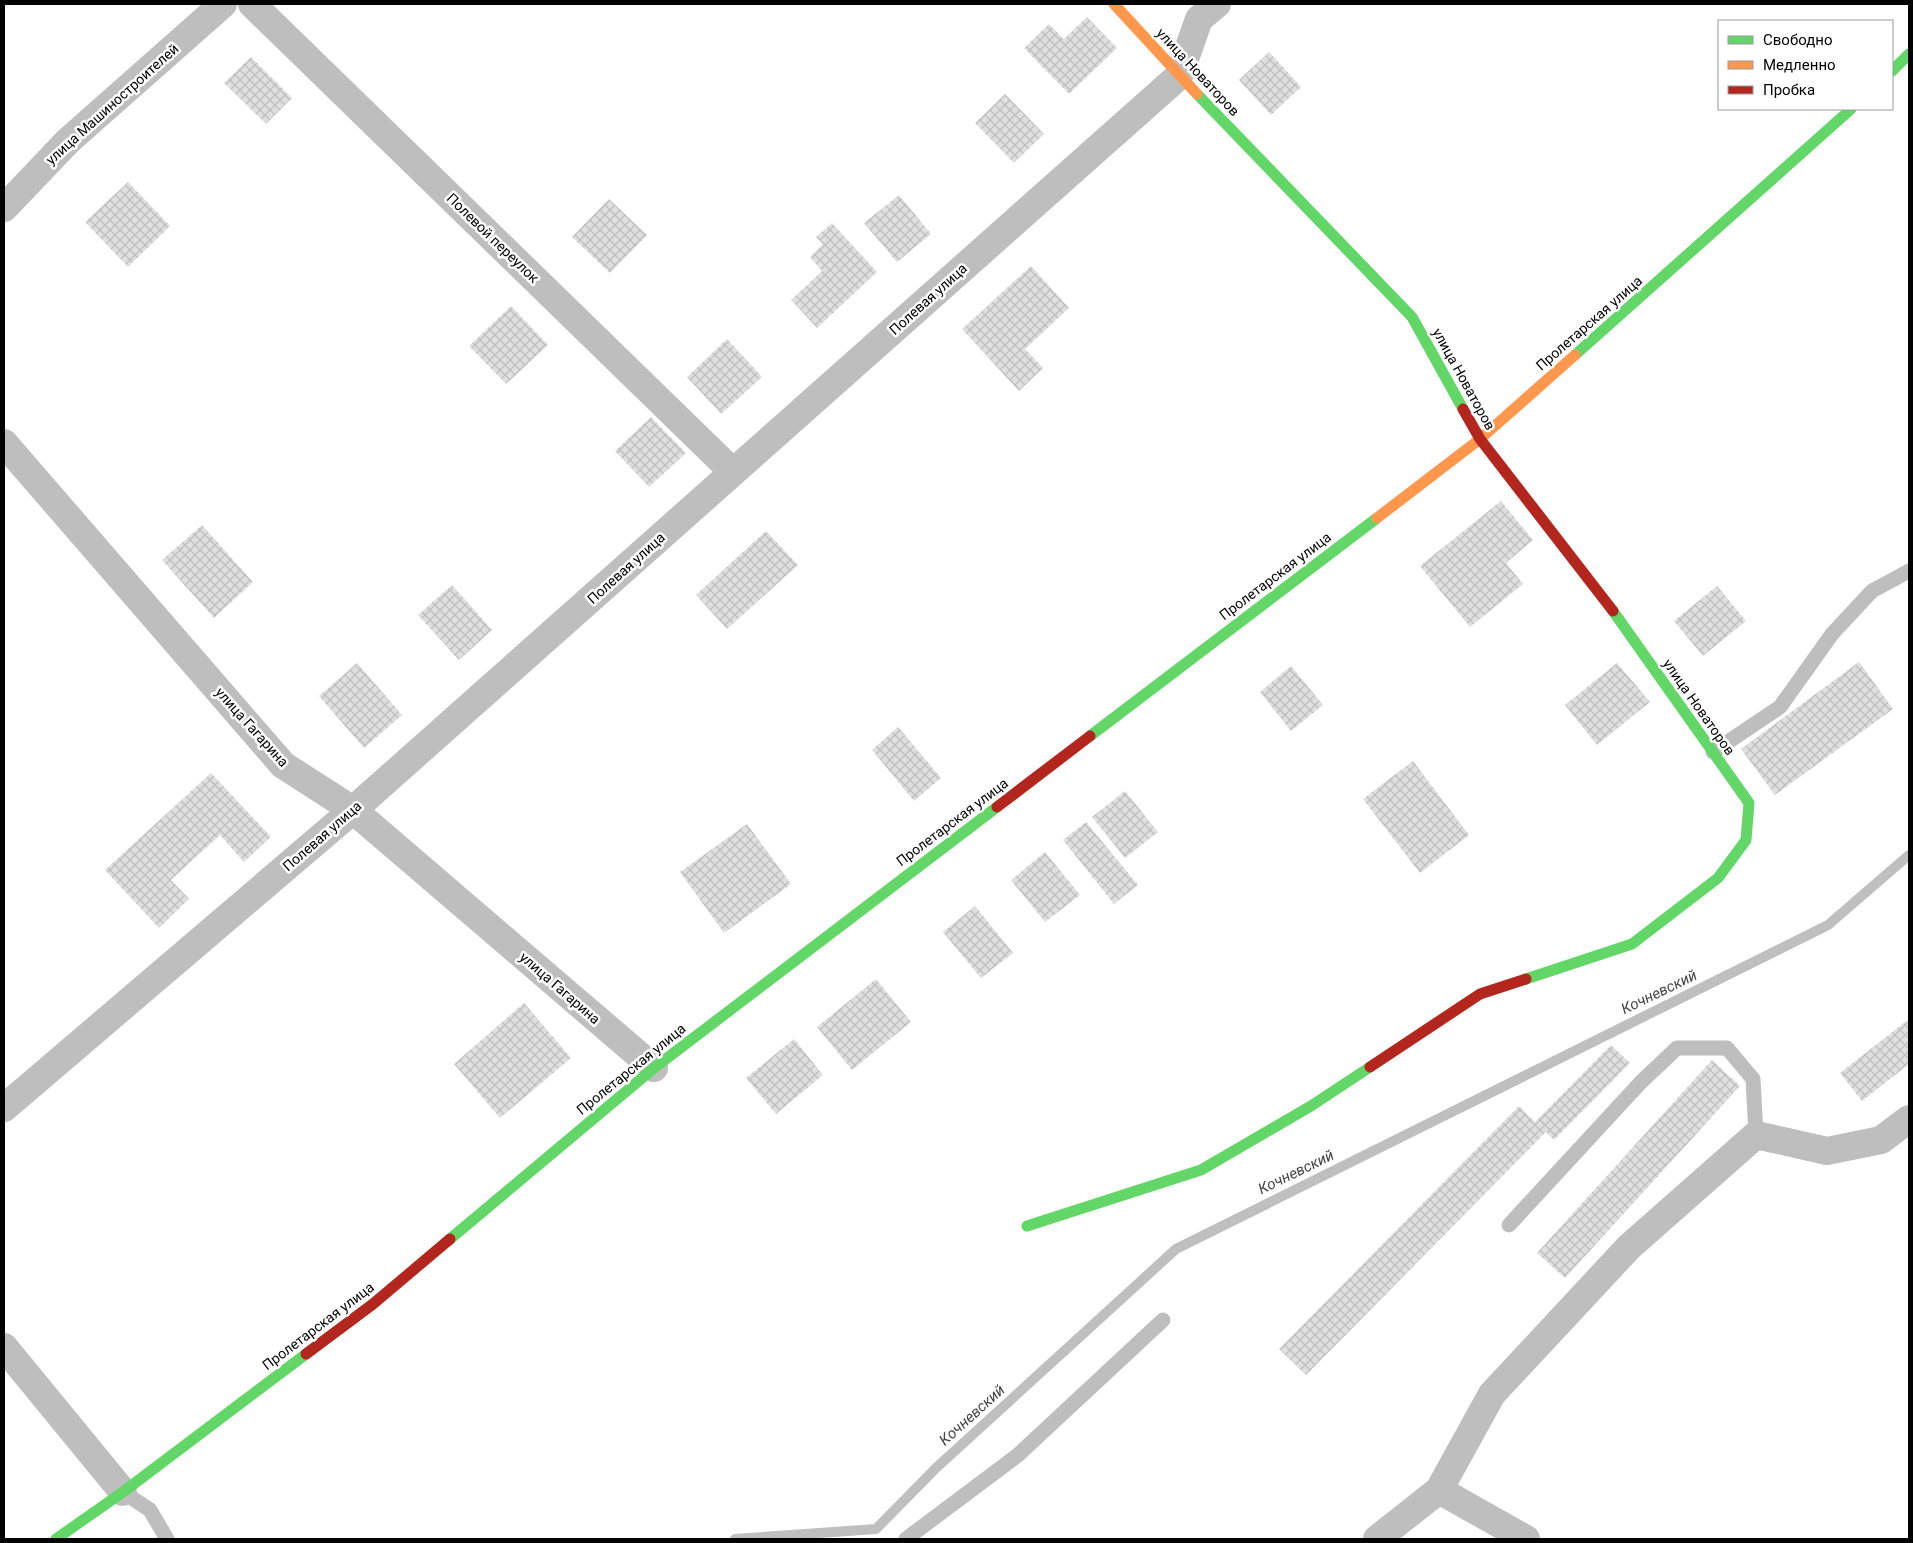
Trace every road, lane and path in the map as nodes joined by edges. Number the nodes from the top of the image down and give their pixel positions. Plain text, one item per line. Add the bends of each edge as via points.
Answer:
1 (223, 4) edge
2 (252, 4) edge
3 (1114, 4) edge
4 (1217, 4) edge
5 (1909, 54) edge
6 (1893, 69) edge
7 (1179, 76) junction
8 (1850, 110) edge
9 (4, 208) edge
10 (1480, 439) junction
11 (4, 443) edge
12 (734, 472) junction
13 (1909, 571) edge
14 (1713, 752) junction
15 (353, 810) junction
16 (654, 1068) junction
17 (4, 1108) edge
18 (1909, 1118) edge
19 (1756, 1135) junction
20 (1509, 1225) dead end
21 (1027, 1226) dead end
22 (1163, 1320) dead end
23 (4, 1347) edge
24 (1439, 1490) junction
25 (123, 1492) junction
26 (56, 1539) edge
27 (167, 1539) edge
28 (906, 1539) edge
29 (1378, 1539) edge
30 (1526, 1539) edge

1 - 9 street, улица Машиностроителей via 68,141
2 - 12 street, Полевой переулок
3 - 7 street, улица Новаторов
4 - 7 street, Полевая улица via 1199,19
5 - 6 street
7 - 10 street, улица Новаторов via 1412,317
7 - 12 street, Полевая улица
8 - 10 street, Пролетарская улица
10 - 14 street, улица Новаторов via 1621,621
10 - 16 street, Пролетарская улица
11 - 15 street, улица Гагарина via 283,765
12 - 15 street, Полевая улица
13 - 14 lane via 1872,591 1832,634 1780,707
14 - 21 street, улица Новаторов via 1749,803 1746,840 1718,878 1632,944 1480,994 1311,1106 1201,1170
15 - 16 street, улица Гагарина
15 - 17 street, Полевая улица
16 - 25 street, Пролетарская улица via 373,1304
18 - 19 street via 1881,1140 1827,1151
19 - 20 lane via 1753,1079 1726,1048 1677,1048 1641,1082
19 - 24 street via 1629,1248 1492,1394
22 - 28 lane via 1018,1455
23 - 25 street
24 - 29 street
24 - 30 street
25 - 26 street, Пролетарская улица
25 - 27 lane via 150,1510

